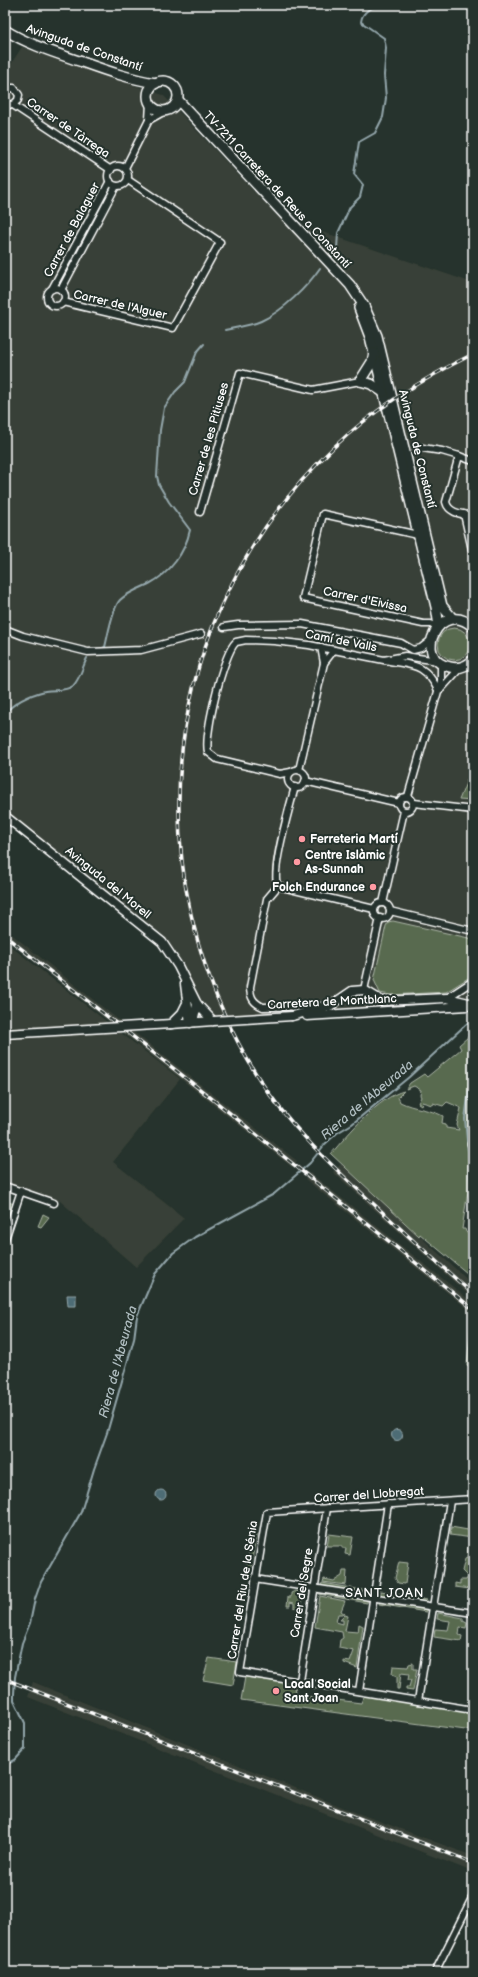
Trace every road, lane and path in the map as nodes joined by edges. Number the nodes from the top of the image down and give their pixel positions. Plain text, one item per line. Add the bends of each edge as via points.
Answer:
1 (5, 30) edge
2 (132, 79) junction
3 (156, 83) junction
4 (5, 88) edge
5 (148, 92) junction
6 (178, 100) junction
7 (5, 104) edge
8 (150, 104) junction
9 (13, 105) junction
10 (168, 110) junction
11 (193, 117) junction
12 (149, 120) junction
13 (124, 168) junction
14 (111, 170) junction
15 (128, 180) junction
16 (110, 181) junction
17 (116, 186) junction
18 (347, 283) junction
19 (52, 288) junction
20 (61, 290) junction
21 (62, 302) junction
22 (372, 321) junction
23 (374, 354) junction
24 (381, 374) junction
25 (360, 381) junction
26 (383, 392) junction
27 (416, 447) dead end
28 (406, 452) junction
29 (459, 456) junction
30 (473, 461) edge
31 (411, 474) junction
32 (200, 512) dead end
33 (464, 514) junction
34 (473, 516) edge
35 (419, 535) junction
36 (473, 554) edge
37 (439, 592) junction
38 (453, 620) junction
39 (473, 627) edge
40 (5, 628) edge
41 (224, 628) tunnel mouth
42 (435, 632) junction
43 (201, 634) tunnel mouth
44 (392, 641) junction
45 (321, 647) junction
46 (334, 650) junction
47 (384, 660) junction
48 (438, 660) junction
49 (472, 662) edge
50 (324, 663) junction
51 (460, 668) junction
52 (438, 690) junction
53 (436, 697) junction
54 (299, 770) junction
55 (290, 772) junction
56 (305, 781) junction
57 (295, 787) junction
58 (408, 796) junction
59 (399, 803) junction
60 (414, 803) junction
61 (473, 810) edge
62 (404, 811) junction
63 (5, 816) edge
64 (278, 886) junction
65 (383, 903) junction
66 (374, 909) junction
67 (390, 911) junction
68 (380, 918) junction
69 (473, 931) edge
70 (184, 980) junction
71 (473, 981) edge
72 (364, 990) junction
73 (447, 998) junction
74 (197, 1004) junction
75 (186, 1005) junction
76 (473, 1005) edge
77 (330, 1006) junction
78 (292, 1016) junction
79 (214, 1021) junction
80 (192, 1022) junction
81 (171, 1024) junction
82 (5, 1034) edge
83 (5, 1186) edge
84 (22, 1191) junction
85 (54, 1203) dead end
86 (5, 1239) edge
87 (473, 1500) edge
88 (450, 1501) junction
89 (388, 1504) junction
90 (327, 1508) junction
91 (266, 1512) joint
92 (255, 1579) junction
93 (314, 1588) junction
94 (374, 1597) junction
95 (433, 1606) junction
96 (473, 1613) edge
97 (300, 1681) junction
98 (359, 1691) junction
99 (418, 1701) junction
100 (473, 1710) edge
101 (473, 1896) edge
102 (435, 1972) edge

1 - 2 main road, Avinguda de Constantí via 42,48
2 - 3 main road, Avinguda de Constantí
2 - 5 main road
3 - 5 main road
3 - 6 main road via 171,83 178,91
4 - 9 street via 14,88 18,92 18,100
5 - 8 main road
6 - 10 main road
6 - 11 main road, TV-7211 Carretera de Reus a Constantí
7 - 9 street
8 - 10 main road via 159,111
8 - 12 street
9 - 14 street, Carrer de Tàrrega
10 - 11 main road
10 - 12 street
11 - 18 main road, TV-7211 Carretera de Reus a Constantí
12 - 13 street
13 - 14 street via 117,166
13 - 15 street via 128,173
14 - 16 street
15 - 17 street
15 - 21 street, Carrer de l'Alguer via 220,242 173,328
16 - 17 street
16 - 19 street, Carrer de Balaguer
17 - 20 street, Carrer de Balaguer
18 - 22 main road, Avinguda de Constantí via 359,297
18 - 23 main road via 363,318
19 - 20 street
19 - 21 street via 47,296 48,302 55,306
20 - 21 street via 64,294
22 - 24 main road
22 - 28 main road, Avinguda de Constantí
23 - 24 main road
23 - 25 main road
24 - 25 main road
24 - 26 main road
24 - 28 main road via 398,439
25 - 26 main road via 371,384
25 - 32 street, Carrer de les Pitiuses via 313,390 240,373
26 - 35 main road
27 - 29 street
28 - 31 main road, Avinguda de Constantí
29 - 30 street
29 - 33 street via 446,502 450,510
31 - 35 main road
31 - 37 main road, Avinguda de Constantí
33 - 34 street
33 - 36 street
35 - 37 main road
35 - 42 main road via 436,607
35 - 42 street, Carrer d'Eivissa via 323,514 303,598 431,624
37 - 38 main road, Avinguda de Constantí via 443,608
38 - 39 main road via 462,621
38 - 42 main road
40 - 43 street via 23,636 88,652 141,650
41 - 44 street, Camí de Valls via 238,625 302,624
42 - 44 street, Camí de Valls via 416,650
42 - 48 main road via 432,650
44 - 48 street, Camí de Valls via 411,653
45 - 46 street, Camí de Valls
45 - 50 street
45 - 55 street, Camí de Valls via 274,641 239,641 230,649 220,679 208,735 208,752 217,759 280,774
46 - 47 street, Camí de Valls
46 - 50 street
47 - 48 street, Camí de Valls via 405,656
47 - 52 street via 421,668 430,676
48 - 51 main road via 450,667
48 - 52 street via 441,679
49 - 51 main road
50 - 54 street
51 - 53 street via 444,684
52 - 53 street
53 - 58 street
54 - 55 street
54 - 56 street via 304,774
55 - 57 street via 288,781
56 - 57 street via 301,786
56 - 59 street
57 - 64 street via 280,846 275,878
58 - 59 street via 403,797
58 - 60 street
59 - 62 street
60 - 61 street
60 - 62 street via 411,810
62 - 65 street
63 - 70 street, Avinguda del Morell via 162,942 171,953
64 - 66 street
64 - 77 street via 267,899 250,987 252,999 264,1007
65 - 66 street via 377,904
65 - 67 street
66 - 68 street
67 - 68 street via 387,917
67 - 69 street
68 - 72 street
70 - 74 street, Avinguda del Morell
70 - 75 street
71 - 73 street
72 - 73 street via 382,1001
72 - 77 street via 352,991
73 - 76 street
74 - 79 street, Avinguda del Morell
74 - 80 street
75 - 80 street
75 - 81 street
76 - 78 street, Carretera de Montblanc
77 - 78 street
78 - 79 street, Carretera de Montblanc, bridge
79 - 80 street, Carretera de Montblanc
80 - 81 street, Carretera de Montblanc
81 - 82 street, Carretera de Montblanc, bridge
83 - 84 street
84 - 85 street
84 - 86 street
87 - 88 street, Carrer del Llobregat
88 - 89 street, Carrer del Llobregat
88 - 95 street
89 - 90 street, Carrer del Llobregat
89 - 94 street
90 - 91 street, Carrer del Llobregat
90 - 93 street, Carrer del Segre
91 - 92 street, Carrer del Riu de la Sénia
92 - 93 street
92 - 97 street, Carrer del Riu de la Sénia via 240,1672
93 - 94 street
93 - 97 street, Carrer del Segre
94 - 95 street
94 - 98 street
95 - 96 street
95 - 99 street
97 - 98 street
98 - 99 street
99 - 100 street
101 - 102 street

